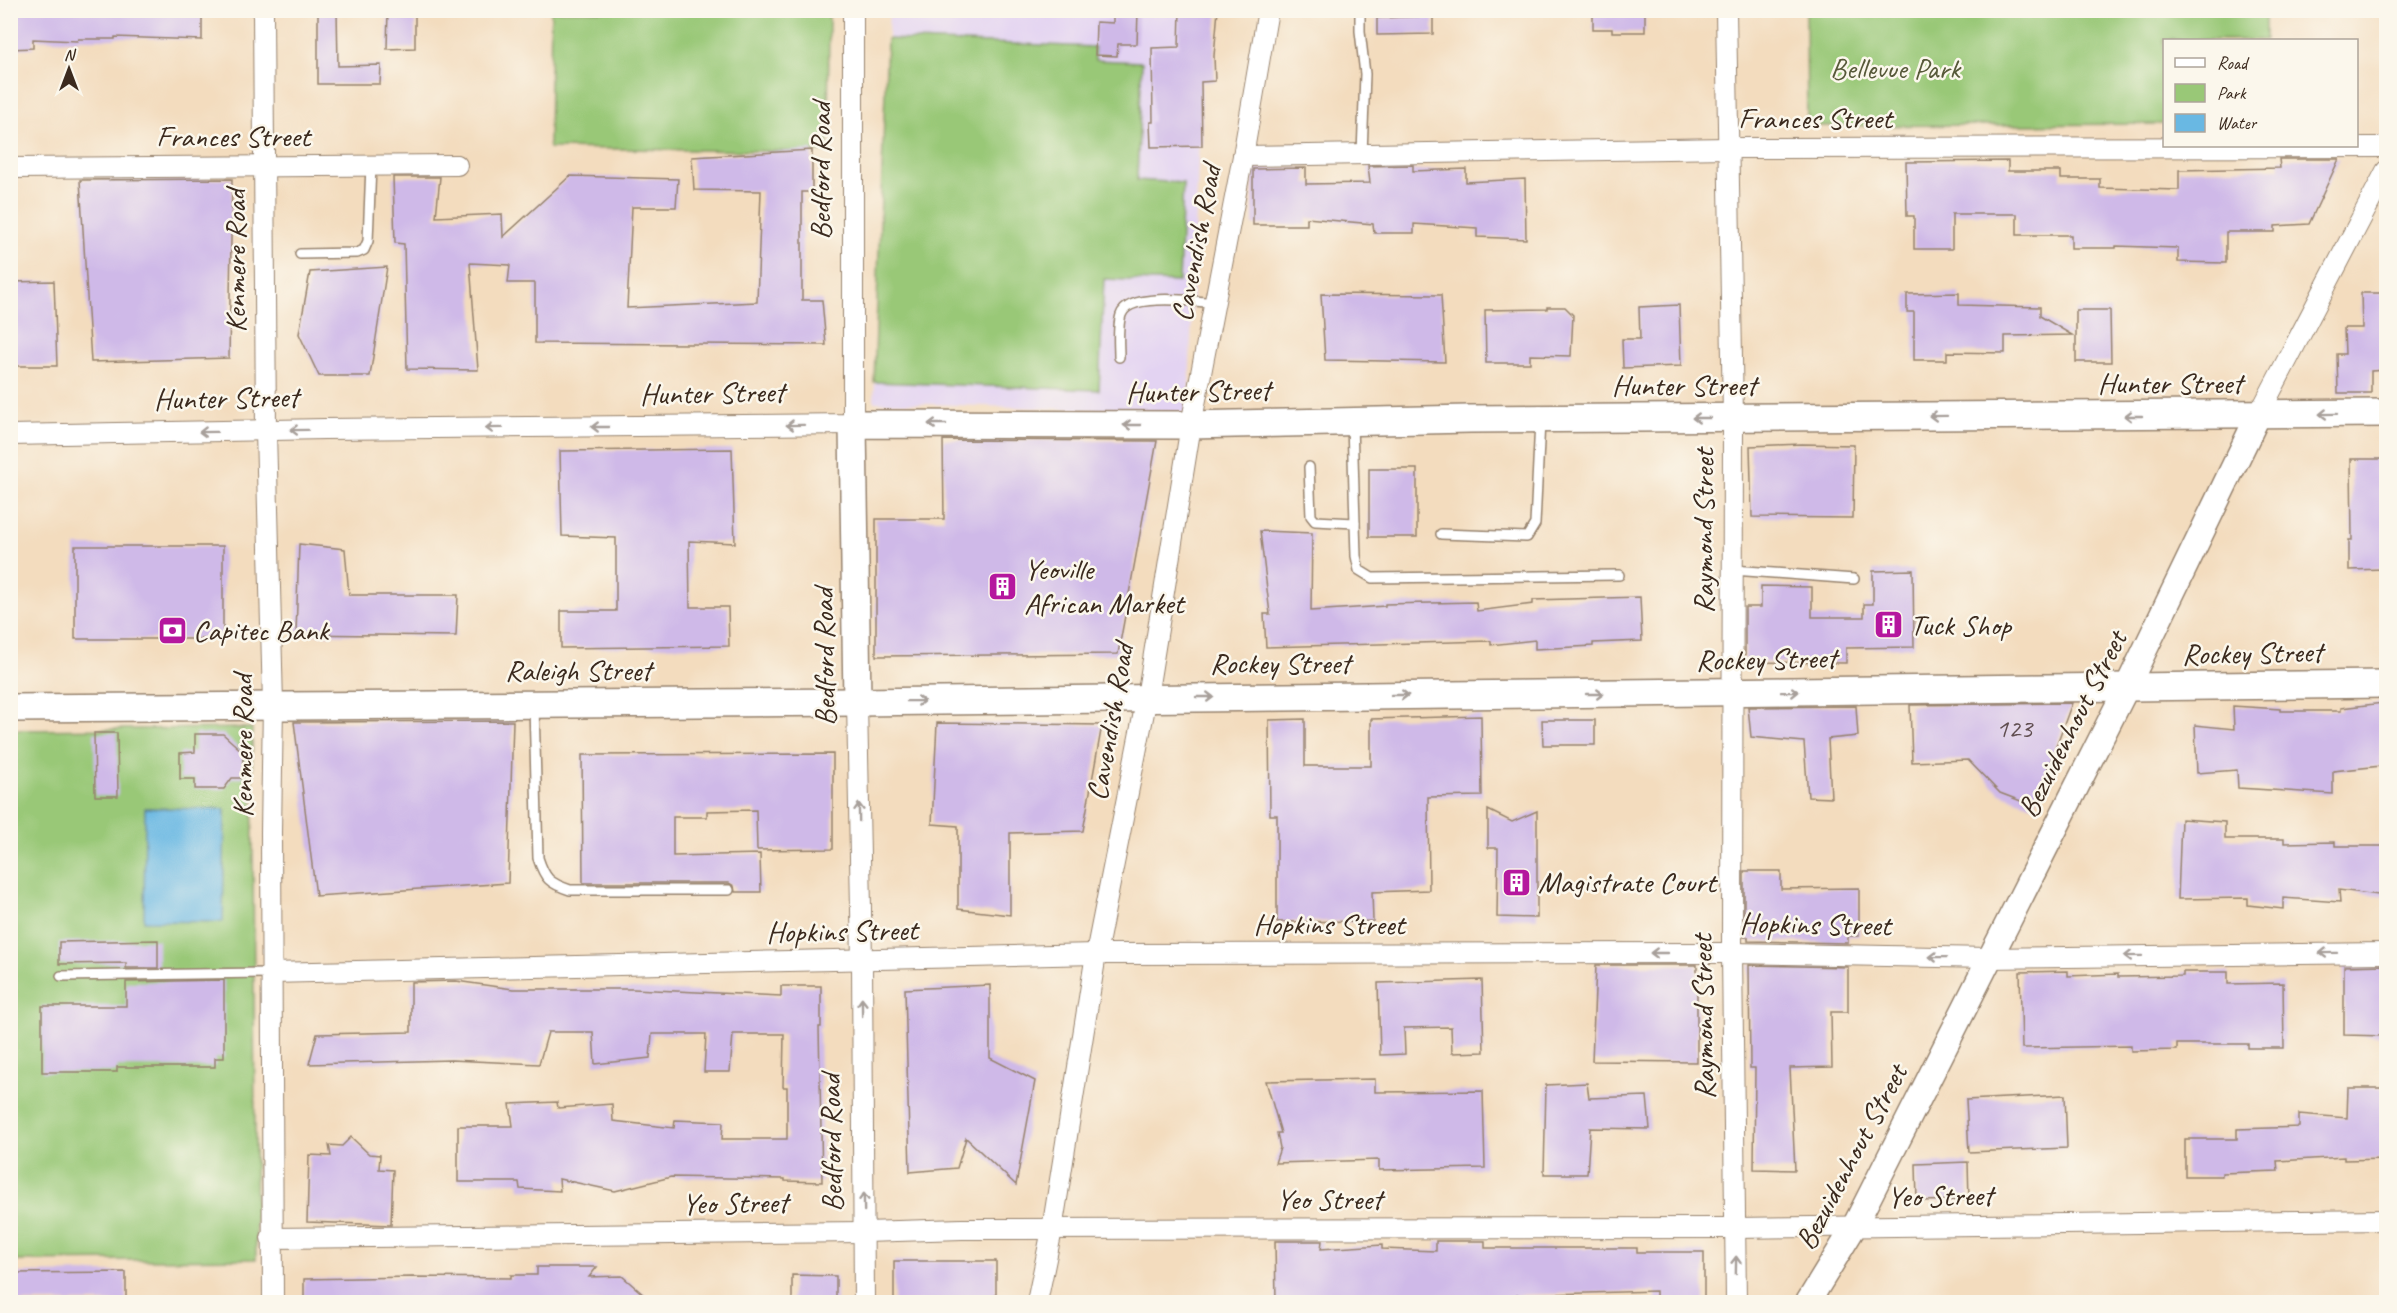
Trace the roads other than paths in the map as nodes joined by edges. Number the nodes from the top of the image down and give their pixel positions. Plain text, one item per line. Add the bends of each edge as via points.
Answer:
1 (263, 10) edge
2 (853, 10) edge
3 (1268, 10) edge
4 (1360, 10) edge
5 (1726, 10) edge
6 (2386, 147) edge
7 (1728, 148) junction
8 (1362, 154) junction
9 (1243, 156) junction
10 (371, 165) junction
11 (457, 165) dead end
12 (265, 166) junction
13 (10, 168) edge
14 (2386, 171) edge
15 (300, 254) dead end
16 (1215, 303) junction
17 (1119, 357) dead end
18 (2386, 413) edge
19 (2258, 416) junction
20 (1733, 417) junction
21 (1540, 418) junction
22 (1352, 421) junction
23 (854, 424) junction
24 (1191, 425) junction
25 (266, 431) junction
26 (10, 435) edge
27 (1309, 467) dead end
28 (1355, 523) junction
29 (1441, 534) dead end
30 (1733, 570) junction
31 (1619, 575) dead end
32 (1854, 579) dead end
33 (2386, 684) edge
34 (2126, 688) junction
35 (1733, 693) junction
36 (1146, 697) junction
37 (857, 702) junction
38 (534, 703) junction
39 (273, 704) junction
40 (10, 708) edge
41 (729, 890) dead end
42 (1732, 953) junction
43 (2386, 953) edge
44 (1096, 954) junction
45 (1989, 958) junction
46 (862, 961) junction
47 (271, 973) junction
48 (61, 976) dead end
49 (2386, 1220) edge
50 (1854, 1227) junction
51 (1736, 1228) junction
52 (1052, 1230) junction
53 (865, 1232) junction
54 (271, 1238) junction
55 (273, 1302) edge
56 (864, 1302) edge
57 (1037, 1302) edge
58 (1736, 1302) edge
59 (1808, 1302) edge

1 - 12 street, Kenmere Road
2 - 23 street, Bedford Road
3 - 9 street, Cavendish Road
4 - 8 lane via 1365,74
5 - 7 street, Raymond Street
6 - 7 street, Frances Street
7 - 8 street, Frances Street
7 - 20 street, Raymond Street
8 - 9 street, Frances Street
9 - 16 street, Cavendish Road
10 - 11 street, Frances Street
10 - 12 street, Frances Street
10 - 15 lane via 368,241 364,250
12 - 13 street, Frances Street
12 - 25 street, Kenmere Road
14 - 19 street, Bezuidenhout Street
16 - 17 lane via 1169,300 1130,304 1120,315
16 - 24 street, Cavendish Road
18 -> 19 main road, Hunter Street
19 -> 20 main road, Hunter Street
19 - 34 street, Bezuidenhout Street
20 -> 21 main road, Hunter Street
20 - 30 street, Raymond Street
21 - 22 main road, Hunter Street
21 - 29 lane via 1535,524 1527,537
22 - 24 main road, Hunter Street
22 - 28 lane
24 -> 23 main road, Hunter Street
23 -> 25 street, Hunter Street
23 - 37 main road, Bedford Road
24 - 36 street, Cavendish Road
25 -> 26 street, Hunter Street
25 - 39 street, Kenmere Road
27 - 28 lane via 1311,516 1315,521
28 - 31 lane via 1359,570 1372,578
30 - 32 lane
30 - 35 street, Raymond Street
33 - 34 main road, Rockey Street
35 -> 34 main road, Rockey Street
34 - 45 street, Bezuidenhout Street
36 -> 35 main road, Rockey Street
35 - 42 street, Raymond Street
37 -> 36 main road, Raleigh Street
36 - 44 street, Cavendish Road
37 - 38 main road, Raleigh Street
46 -> 37 street, Bedford Road
38 - 39 main road, Raleigh Street
38 - 41 lane via 538,858 543,873 553,884 570,890
39 - 40 main road, Raleigh Street
39 - 47 street, Kenmere Road
42 -> 44 street, Hopkins Street
45 -> 42 street, Hopkins Street
42 - 51 street, Raymond Street
43 -> 45 street, Hopkins Street
44 - 46 street, Hopkins Street
44 - 52 street, Cavendish Road
45 - 50 street, Bezuidenhout Street
46 - 47 street, Hopkins Street
53 -> 46 street, Bedford Road
47 - 48 lane
47 - 54 street, Kenmere Road
49 - 50 street, Yeo Street
50 - 51 street, Yeo Street
50 - 59 street, Bezuidenhout Street
51 - 52 street, Yeo Street
58 -> 51 street, Raymond Street
52 - 53 street, Yeo Street
52 - 57 street, Cavendish Road
53 - 54 street, Yeo Street
53 - 56 street, Bedford Road
54 - 55 street, Kenmere Road

